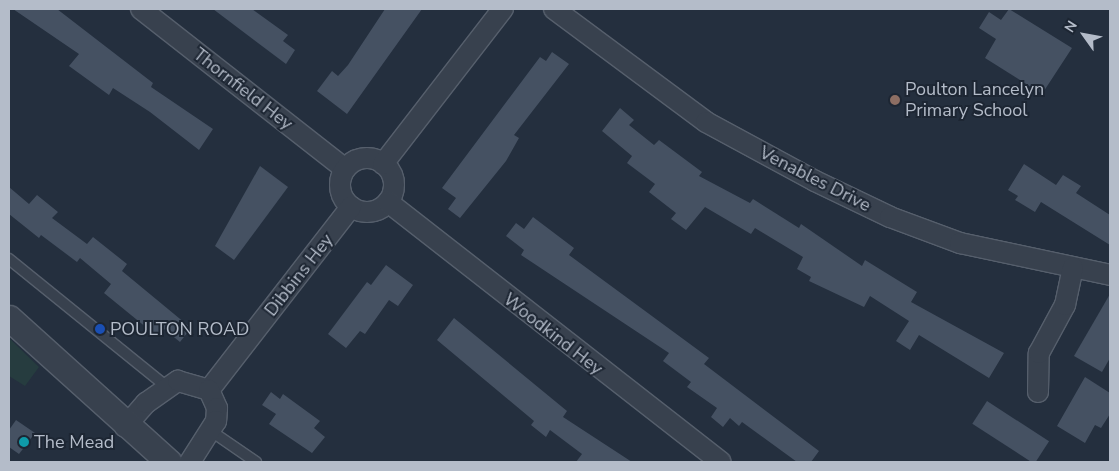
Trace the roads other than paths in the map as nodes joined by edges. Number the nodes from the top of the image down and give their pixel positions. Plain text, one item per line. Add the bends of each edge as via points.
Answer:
1 (141, 9) edge
2 (503, 9) edge
3 (554, 9) edge
4 (383, 164) junction
5 (345, 169) junction
6 (388, 202) junction
7 (351, 207) junction
8 (9, 259) edge
9 (1073, 268) junction
10 (1110, 275) edge
11 (9, 318) edge
12 (167, 387) junction
13 (209, 390) junction
14 (1038, 392) dead end
15 (125, 427) junction
16 (211, 431) junction
17 (169, 462) edge
18 (190, 462) edge
19 (256, 462) edge
20 (720, 462) edge

1 - 5 street, Thornfield Hey
2 - 4 street
3 - 9 street, Venables Drive via 706,122 815,181 960,243
4 - 5 street via 359,159
4 - 6 street via 393,178
5 - 7 street via 340,191
6 - 7 street via 365,212
6 - 20 street, Woodkind Hey
7 - 13 street, Dibbins Hey
8 - 12 lane
9 - 10 street, Venables Drive
9 - 14 street via 1065,306 1039,353
11 - 15 street
12 - 13 street via 178,381
12 - 15 street
13 - 16 street via 217,408
15 - 17 street
16 - 18 street
16 - 19 lane

